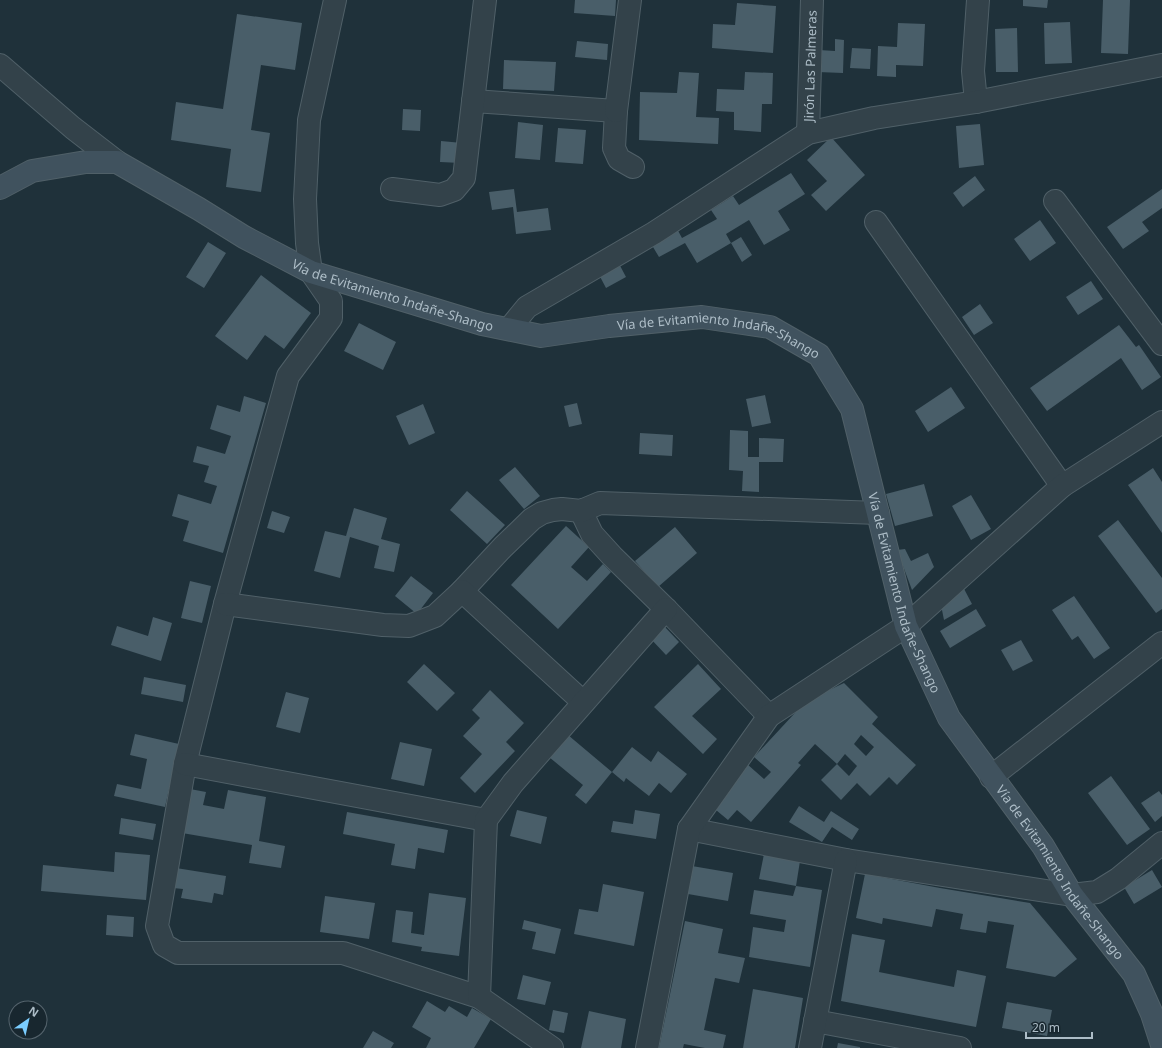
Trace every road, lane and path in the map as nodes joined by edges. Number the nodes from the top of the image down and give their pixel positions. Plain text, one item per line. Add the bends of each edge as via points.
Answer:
1 (335, 0) edge
2 (485, 0) edge
3 (630, 0) edge
4 (812, 0) edge
5 (978, 0) edge
6 (0, 65) edge
7 (1162, 65) edge
8 (472, 101) junction
9 (976, 102) junction
10 (616, 111) junction
11 (808, 133) junction
12 (117, 162) junction
13 (633, 167) dead end
14 (0, 188) edge
15 (392, 189) dead end
16 (1055, 200) dead end
17 (876, 222) dead end
18 (312, 272) junction
19 (509, 330) junction
20 (1162, 344) edge
21 (1162, 422) edge
22 (1062, 486) junction
23 (581, 511) junction
24 (878, 513) junction
25 (462, 591) junction
26 (226, 604) junction
27 (666, 609) junction
28 (906, 626) junction
29 (1162, 642) edge
30 (583, 702) junction
31 (769, 716) junction
32 (184, 764) junction
33 (991, 777) junction
34 (486, 820) junction
35 (689, 829) junction
36 (1162, 843) edge
37 (846, 860) junction
38 (1072, 895) junction
39 (479, 997) junction
40 (815, 1021) junction
41 (1162, 1045) edge
42 (552, 1048) edge
43 (647, 1048) edge
44 (810, 1048) edge
45 (960, 1048) edge

1 - 18 street via 309,120 305,199 307,243
2 - 8 street
3 - 10 street
4 - 11 street, Jirón Las Palmeras
5 - 9 street via 973,71
6 - 12 street
7 - 9 street
8 - 10 street
8 - 15 street via 464,178 454,190 440,195
9 - 11 street via 874,118
10 - 13 street via 614,148 619,159
11 - 19 street via 654,233 527,307
12 - 14 main road, Vía de Evitamiento Indañe-Shango via 86,162 32,171
12 - 18 main road, Vía de Evitamiento Indañe-Shango via 199,208 244,237
16 - 20 street
17 - 22 street
18 - 19 main road, Vía de Evitamiento Indañe-Shango
18 - 26 street via 331,301 331,318 288,376
19 - 24 main road, Vía de Evitamiento Indañe-Shango via 541,336 702,317 770,327 819,355 852,409
21 - 22 street
22 - 28 street
23 - 24 street via 600,503
23 - 25 street via 553,510 532,519
23 - 27 street via 597,540
24 - 28 main road, Vía de Evitamiento Indañe-Shango
25 - 26 street via 435,616 410,626 383,625
25 - 30 street
26 - 32 street
27 - 30 street
27 - 31 street
28 - 31 street
28 - 33 main road, Vía de Evitamiento Indañe-Shango via 949,718
29 - 33 street
30 - 34 street via 513,783
31 - 35 street
32 - 34 street
32 - 39 street via 157,926 164,945 178,953 343,953
33 - 38 main road, Vía de Evitamiento Indañe-Shango via 1043,846
34 - 39 street
35 - 37 street
35 - 43 street
36 - 38 street via 1118,879 1097,892
37 - 38 street
37 - 40 street
38 - 41 main road, Vía de Evitamiento Indañe-Shango via 1134,974 1152,1014
39 - 42 street
40 - 44 street
40 - 45 street

